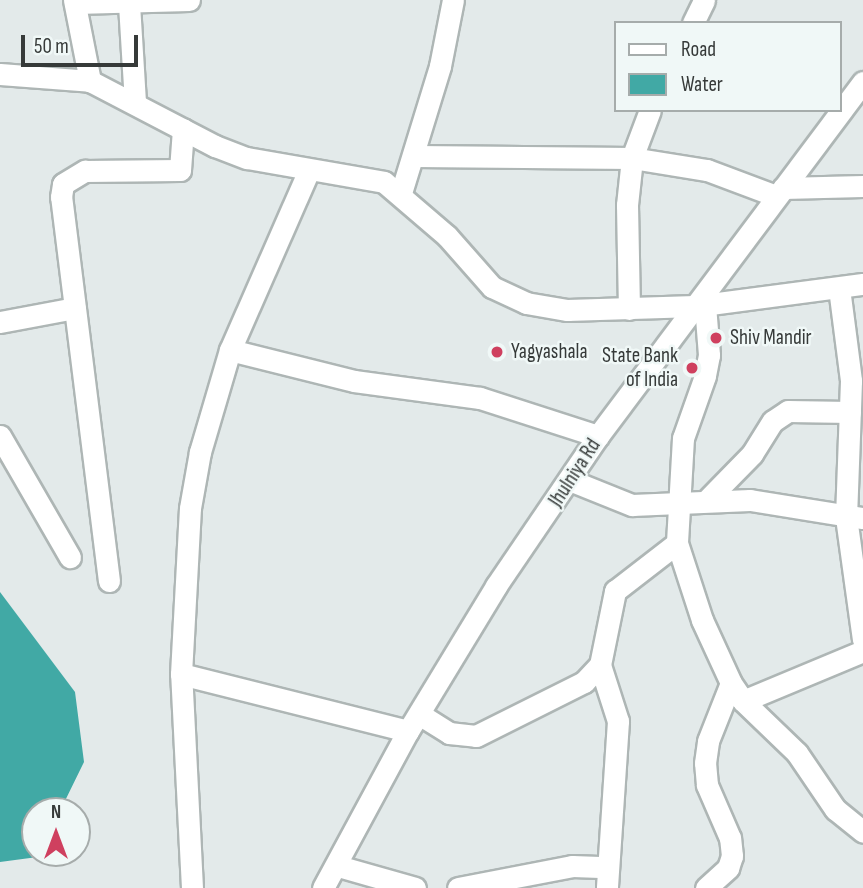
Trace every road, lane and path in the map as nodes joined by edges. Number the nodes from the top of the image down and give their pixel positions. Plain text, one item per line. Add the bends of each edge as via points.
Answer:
1 (189, 0) edge
2 (453, 0) edge
3 (704, 0) edge
4 (74, 1) edge
5 (130, 4) junction
6 (694, 21) edge
7 (0, 74) edge
8 (90, 80) junction
9 (863, 82) edge
10 (135, 102) junction
11 (842, 110) edge
12 (649, 112) edge
13 (840, 112) edge
14 (183, 129) junction
15 (415, 156) junction
16 (632, 158) junction
17 (309, 172) junction
18 (863, 186) edge
19 (780, 192) junction
20 (401, 193) junction
21 (863, 284) edge
22 (839, 288) junction
23 (700, 305) junction
24 (75, 308) junction
25 (629, 309) junction
26 (0, 322) edge
27 (230, 349) junction
28 (857, 381) edge
29 (850, 412) junction
30 (0, 436) edge
31 (598, 436) junction
32 (572, 481) junction
33 (706, 501) junction
34 (677, 506) junction
35 (854, 518) edge
36 (677, 543) junction
37 (70, 557) dead end
38 (110, 581) dead end
39 (863, 640) edge
40 (863, 651) edge
41 (600, 665) junction
42 (181, 674) junction
43 (731, 683) junction
44 (743, 701) junction
45 (413, 722) junction
46 (863, 832) edge
47 (338, 866) junction
48 (607, 878) edge
49 (192, 888) edge
50 (323, 888) edge
51 (415, 888) edge
52 (458, 888) edge
53 (706, 888) edge

1 - 5 street
2 - 15 street
3 - 6 street
4 - 5 street
4 - 8 street
5 - 10 street
7 - 8 street
8 - 10 street
9 - 11 street, Jhulniya Rd
10 - 14 street
12 - 16 street
13 - 19 street, Jhulniya Rd
14 - 17 street via 247,158
14 - 24 street via 180,170 85,171 63,184
15 - 16 street
15 - 20 street
16 - 19 street via 707,170
16 - 25 street via 627,205
17 - 20 street via 384,182
17 - 27 street
18 - 19 street
19 - 23 street, Jhulniya Rd
20 - 25 street via 492,287 526,303 567,310
21 - 22 street
22 - 23 street
22 - 28 street
23 - 25 street
23 - 31 street, Jhulniya Rd
23 - 34 street via 709,355 683,438
24 - 26 street
24 - 38 street
27 - 31 street via 354,381 481,398
27 - 42 street via 200,452 190,508
28 - 29 street
29 - 33 street via 788,411 773,421 752,454
29 - 35 street
30 - 37 street
31 - 32 street, Jhulniya Rd
32 - 34 street via 632,505
32 - 45 street, Jhulniya Rd via 496,586
33 - 34 street
33 - 35 street via 750,500
34 - 36 street
35 - 39 street
36 - 41 street via 615,591
36 - 43 street via 702,620
40 - 44 street
41 - 45 street via 561,696 475,736
41 - 48 street via 618,722
42 - 45 street
42 - 49 street
43 - 44 street
43 - 53 street via 708,741 705,763 707,785 730,838 732,856 728,868
44 - 46 street via 797,753 835,809
45 - 47 street, Jhulniya Rd
47 - 50 street, Jhulniya Rd
47 - 51 street
48 - 52 street via 572,866

